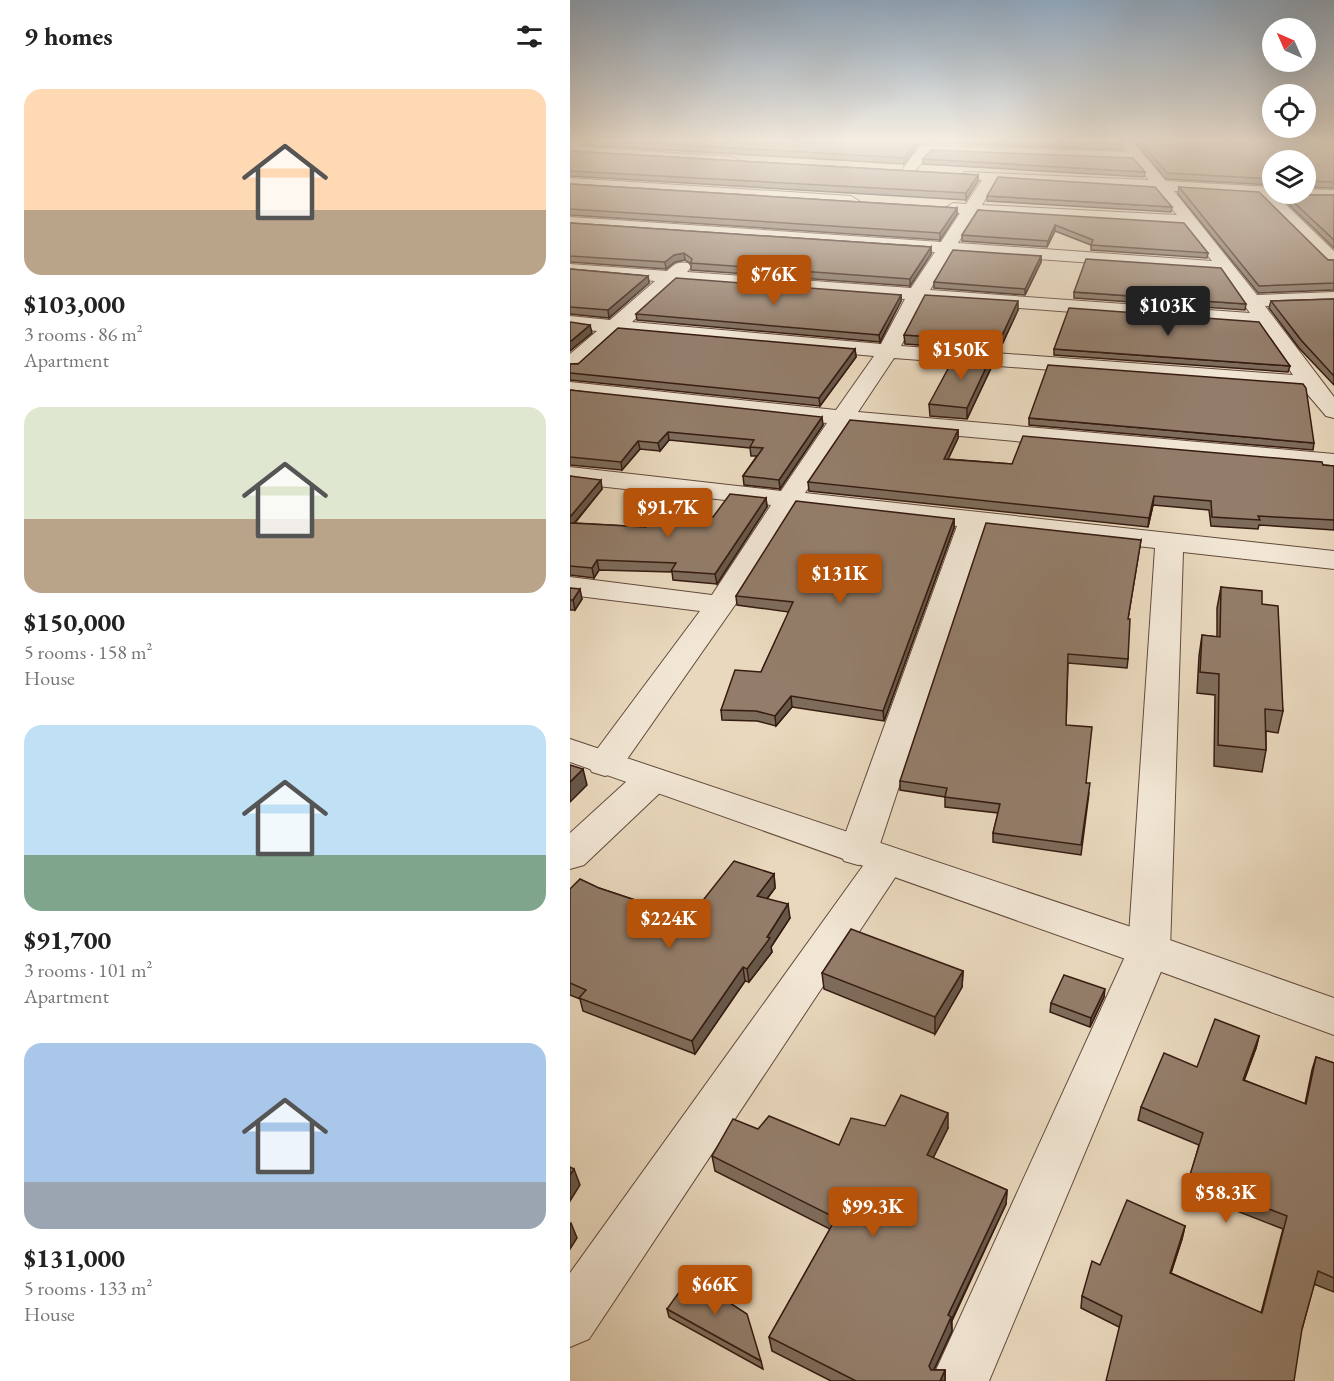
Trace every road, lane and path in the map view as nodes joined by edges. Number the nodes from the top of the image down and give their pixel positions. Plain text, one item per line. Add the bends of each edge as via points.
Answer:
1 (749, 205) edge
2 (973, 205) edge
3 (1179, 205) edge
4 (1281, 205) edge
5 (936, 207) edge
6 (971, 209) junction
7 (1191, 221) junction
8 (570, 222) edge
9 (719, 232) junction
10 (946, 248) junction
11 (1334, 261) edge
12 (1227, 267) junction
13 (570, 268) edge
14 (672, 276) junction
15 (918, 293) junction
16 (1334, 298) edge
17 (1251, 301) junction
18 (1265, 320) junction
19 (570, 322) edge
20 (616, 326) junction
21 (888, 351) junction
22 (570, 365) edge
23 (1312, 376) junction
24 (570, 388) edge
25 (1334, 411) edge
26 (843, 418) junction
27 (1334, 462) edge
28 (570, 476) edge
29 (788, 499) junction
30 (973, 520) junction
31 (1170, 542) junction
32 (1334, 560) edge
33 (570, 586) edge
34 (720, 605) junction
35 (587, 757) edge
36 (651, 780) junction
37 (570, 855) edge
38 (872, 856) junction
39 (1149, 950) junction
40 (1334, 1017) edge
41 (570, 1320) edge
42 (960, 1381) edge

1 - 9 street
2 - 6 street
3 - 7 street
4 - 11 street
5 - 6 street
6 - 7 street
6 - 10 street
7 - 12 street
8 - 9 street
9 - 10 street
9 - 14 street
10 - 12 street
10 - 15 street
12 - 17 street
13 - 14 street
14 - 15 street
14 - 20 street
15 - 18 street
15 - 21 street
16 - 17 street
17 - 18 street
18 - 23 street
19 - 20 street
20 - 21 street
20 - 22 street
21 - 23 street
21 - 26 street
23 - 25 street
24 - 26 street
26 - 27 street
26 - 29 street
28 - 29 street
29 - 30 street
29 - 34 street
30 - 31 street
30 - 38 street
31 - 32 street
31 - 39 street
33 - 34 street
34 - 35 street
35 - 36 street
36 - 37 street
36 - 38 street
38 - 39 street
38 - 41 street
39 - 40 street
39 - 42 street

